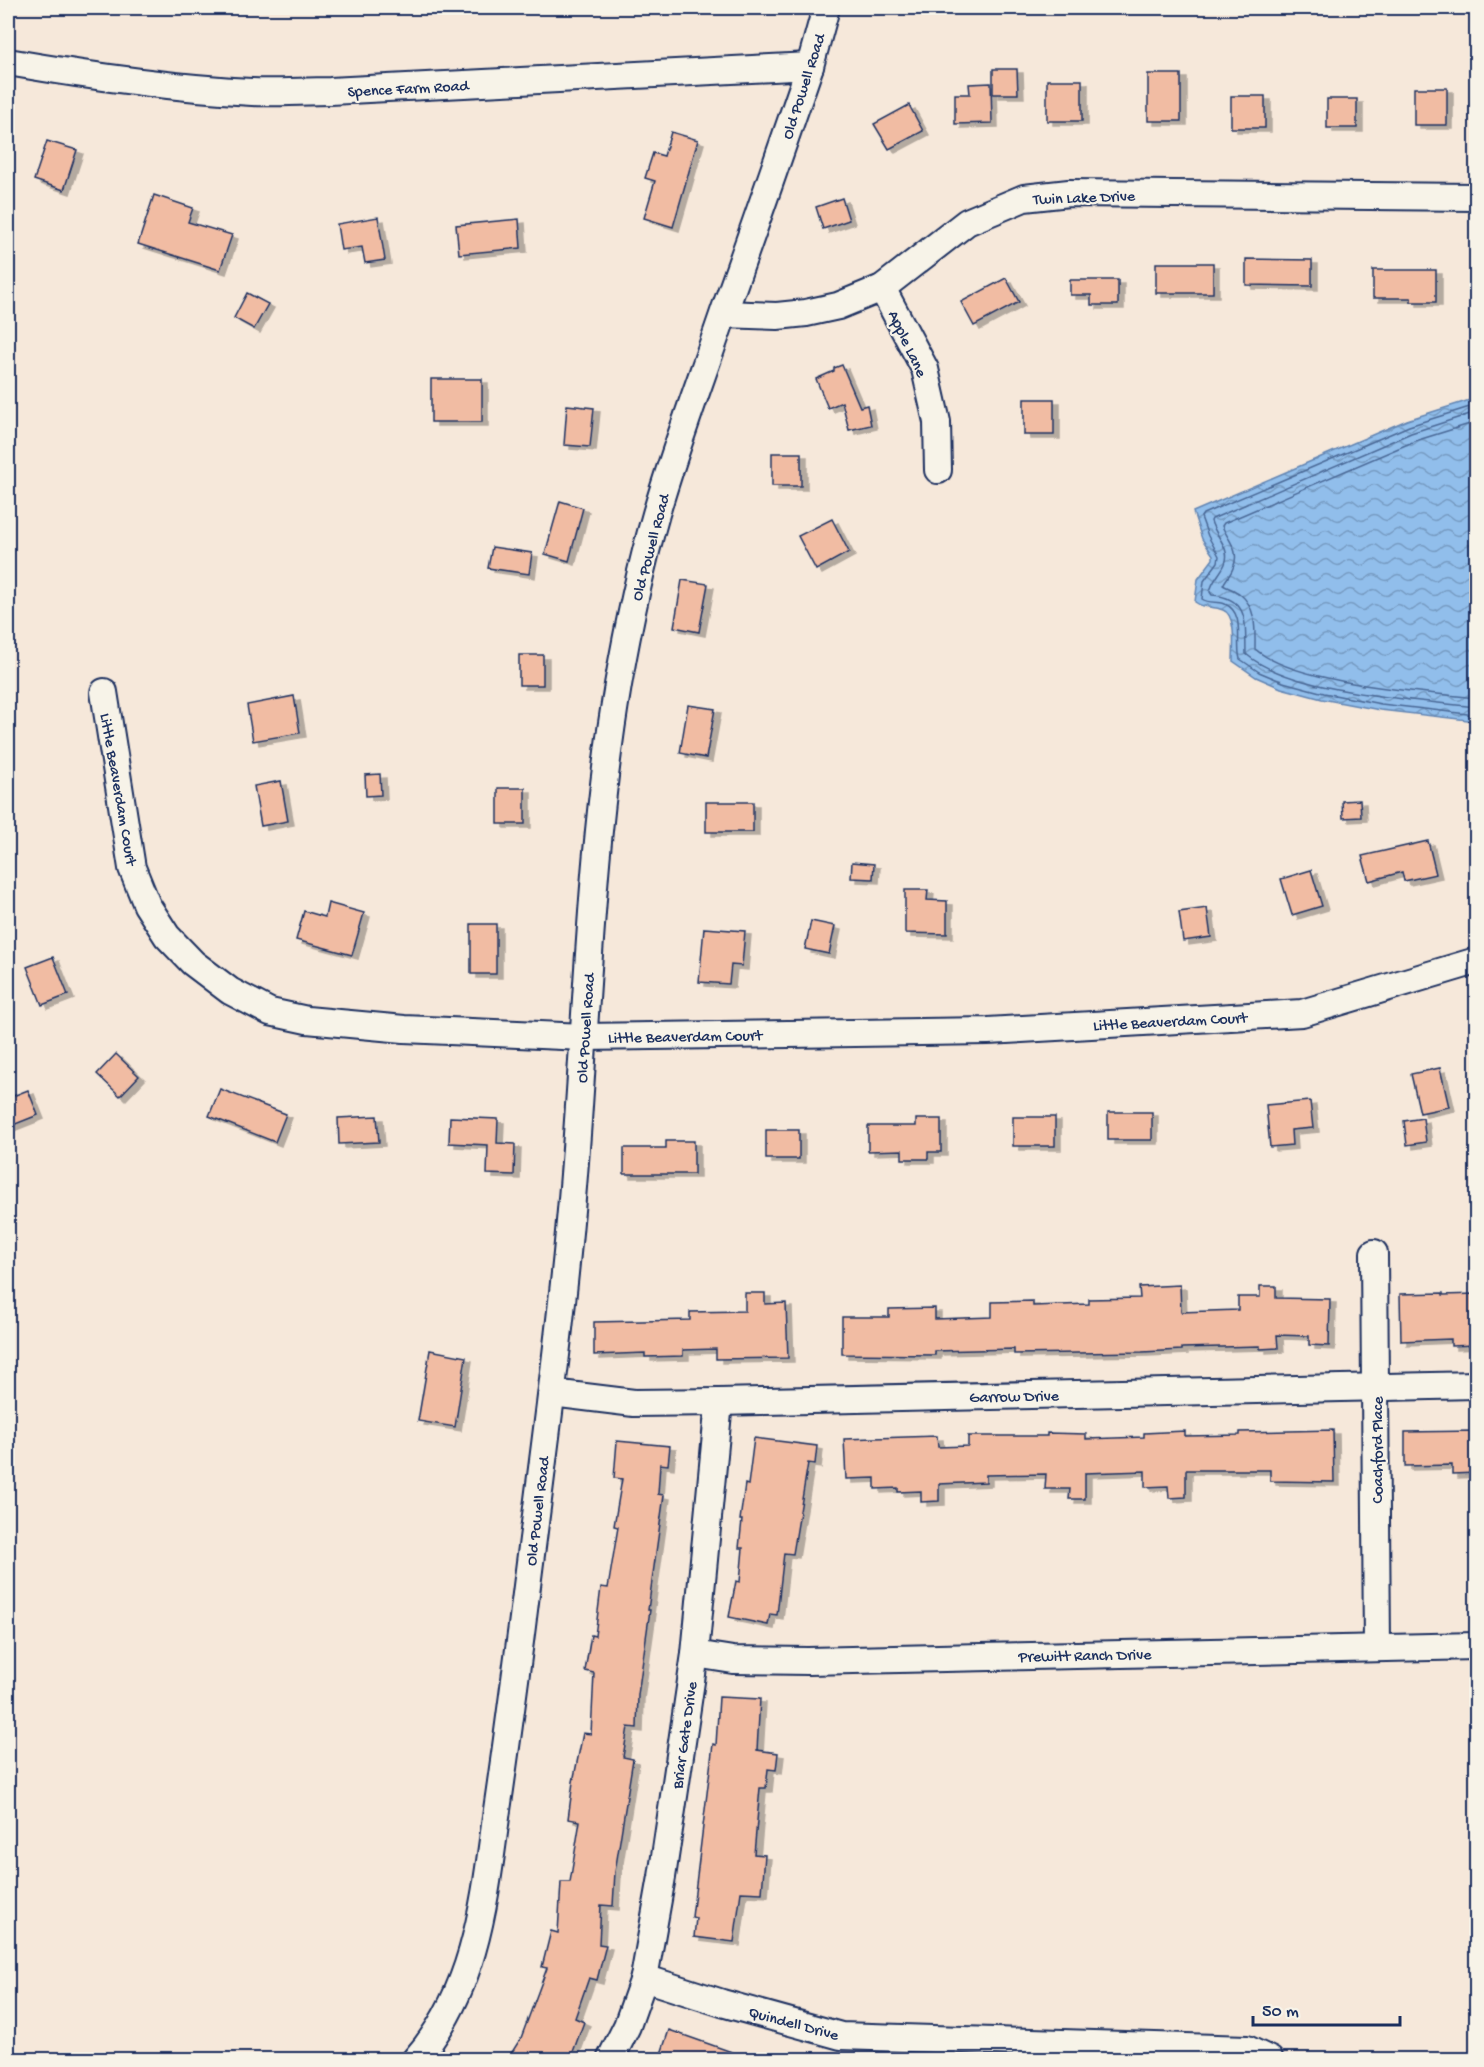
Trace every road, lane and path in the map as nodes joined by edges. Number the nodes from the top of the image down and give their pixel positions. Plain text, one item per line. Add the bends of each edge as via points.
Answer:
1 (826, 8) edge
2 (8, 62) edge
3 (810, 66) junction
4 (1476, 197) edge
5 (882, 288) junction
6 (724, 314) junction
7 (939, 470) dead end
8 (104, 692) dead end
9 (1476, 961) edge
10 (584, 1037) junction
11 (1374, 1252) dead end
12 (1476, 1385) edge
13 (1376, 1387) junction
14 (552, 1393) junction
15 (719, 1402) junction
16 (1476, 1646) edge
17 (1377, 1647) junction
18 (694, 1654) junction
19 (644, 1978) junction
20 (1102, 2052) edge
21 (415, 2060) edge
22 (610, 2060) edge
23 (1270, 2060) edge

1 - 3 street, Old Powell Road
2 - 3 street, Spence Farm Road via 167,86 254,92
3 - 6 street, Old Powell Road
4 - 5 street, Twin Lake Drive via 1069,193 1024,198 967,222
5 - 6 street, Twin Lake Drive via 838,306 806,313
5 - 7 street, Apple Lane via 925,369 937,422
6 - 10 street, Old Powell Road via 657,512 621,666 600,810
8 - 10 street, Little Beaverdam Court via 132,868 147,905 167,936 193,963 230,991 270,1012 307,1020 404,1029
9 - 10 street, Little Beaverdam Court via 1302,1013 988,1031
10 - 14 street, Old Powell Road
11 - 13 street, Coachford Place
12 - 13 street, Garrow Drive
13 - 15 street, Garrow Drive
13 - 17 street, Coachford Place
14 - 15 street, Garrow Drive via 634,1403
14 - 21 street, Old Powell Road via 512,1711 477,1937 453,2005
15 - 18 street, Briar Gate Drive
16 - 17 street, Prewitt Ranch Drive
17 - 18 street, Prewitt Ranch Drive via 808,1661 733,1660
18 - 19 street, Briar Gate Drive
19 - 20 street, Quindell Drive via 841,2036
19 - 22 street, Briar Gate Drive
20 - 23 street, Quindell Drive via 1246,2049

